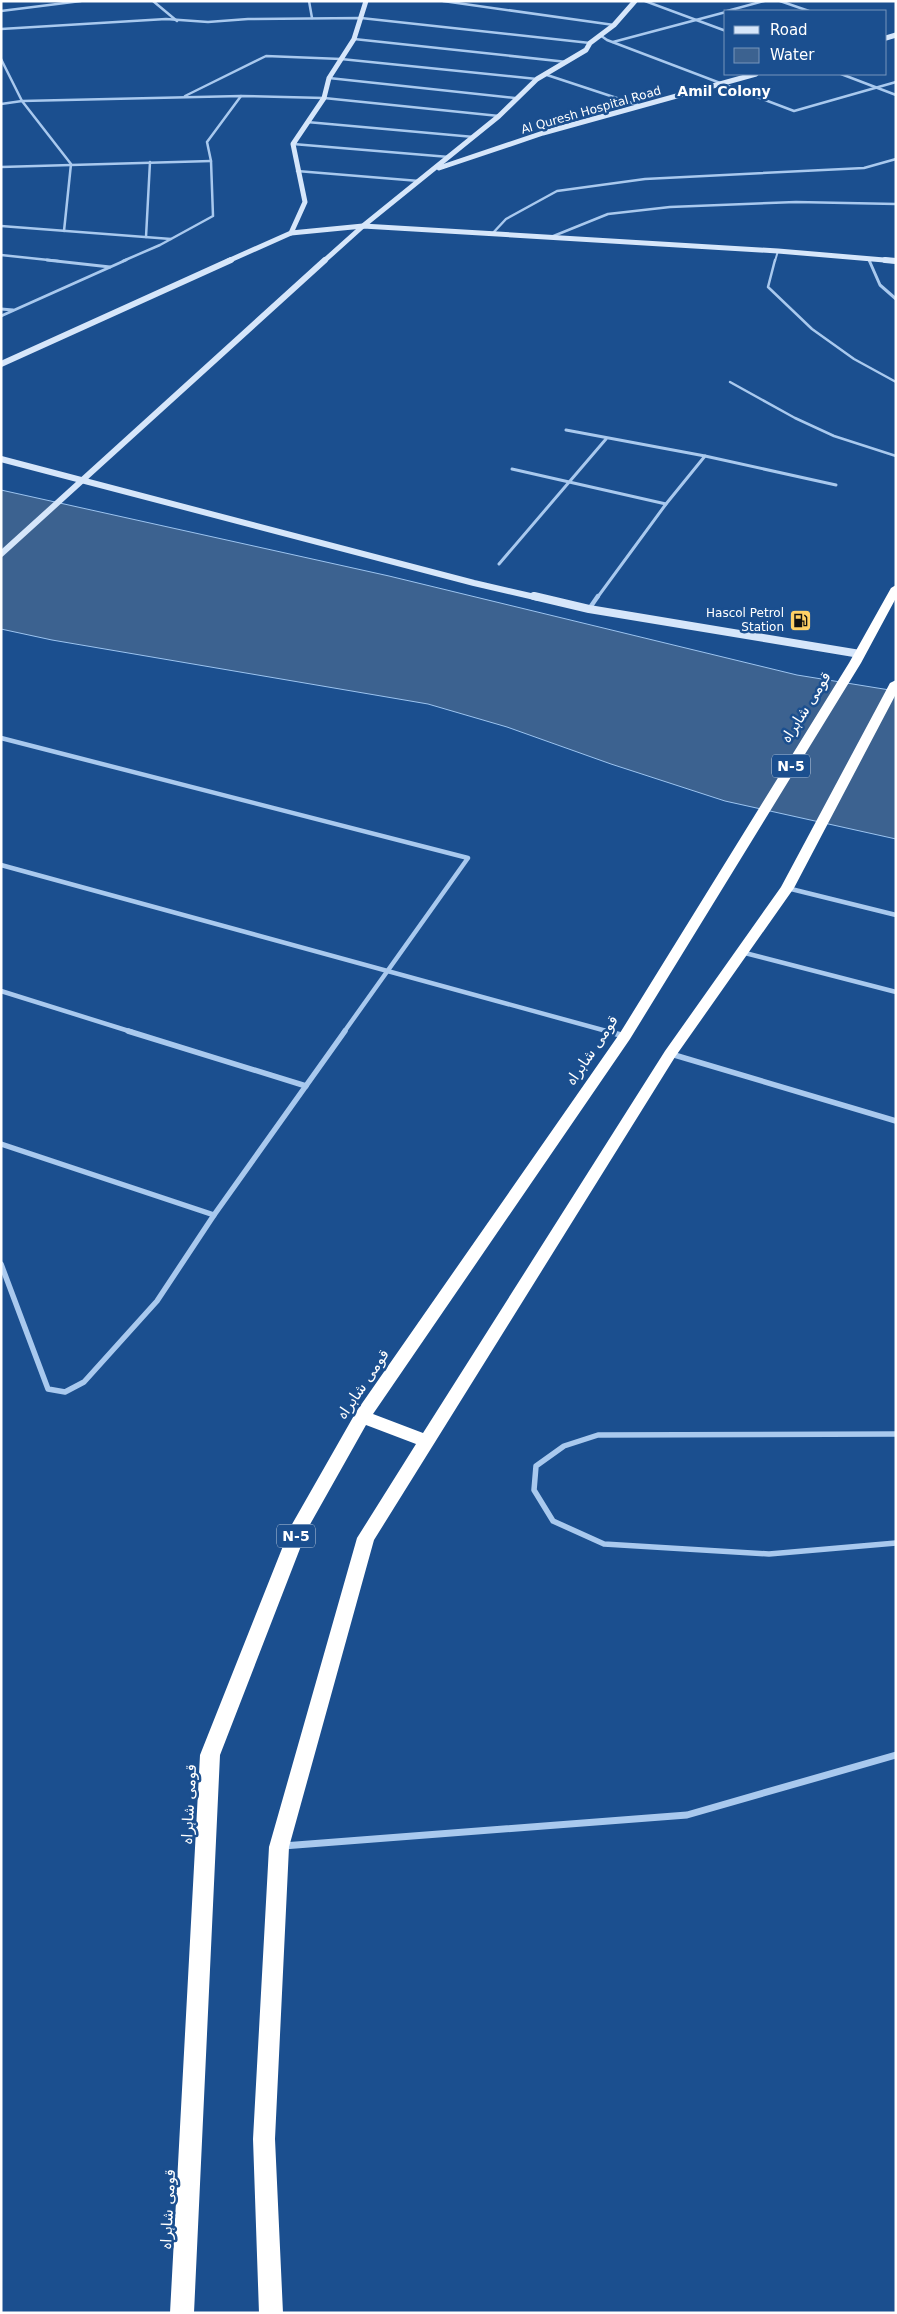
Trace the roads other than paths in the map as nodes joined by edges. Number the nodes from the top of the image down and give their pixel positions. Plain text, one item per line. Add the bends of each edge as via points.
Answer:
1 (81, 1) edge
2 (153, 1) edge
3 (310, 1) edge
4 (366, 1) edge
5 (443, 1) edge
6 (636, 1) edge
7 (645, 1) edge
8 (764, 1) edge
9 (780, 1) edge
10 (730, 10) edge
11 (806, 10) edge
12 (1, 11) edge
13 (724, 12) edge
14 (312, 18) junction
15 (361, 18) junction
16 (696, 20) junction
17 (177, 21) junction
18 (614, 25) junction
19 (1, 29) edge
20 (724, 30) edge
21 (600, 35) junction
22 (354, 39) junction
23 (613, 42) junction
24 (590, 43) junction
25 (1, 59) edge
26 (341, 59) junction
27 (568, 62) junction
28 (547, 75) junction
29 (752, 75) edge
30 (844, 75) edge
31 (329, 78) junction
32 (537, 80) junction
33 (896, 82) edge
34 (720, 84) junction
35 (876, 87) junction
36 (896, 94) edge
37 (241, 96) junction
38 (182, 98) junction
39 (324, 98) junction
40 (515, 98) junction
41 (22, 101) junction
42 (1, 104) edge
43 (641, 106) junction
44 (499, 116) junction
45 (307, 122) junction
46 (474, 137) junction
47 (294, 144) junction
48 (449, 156) junction
49 (896, 159) edge
50 (211, 161) junction
51 (150, 162) junction
52 (72, 164) junction
53 (1, 167) edge
54 (433, 169) junction
55 (297, 171) junction
56 (418, 181) junction
57 (896, 204) edge
58 (1, 226) edge
59 (362, 226) junction
60 (64, 231) junction
61 (291, 233) junction
62 (492, 234) junction
63 (146, 237) junction
64 (550, 238) junction
65 (171, 239) junction
66 (778, 251) junction
67 (2, 256) edge
68 (869, 259) junction
69 (896, 261) edge
70 (110, 267) junction
71 (896, 300) edge
72 (1, 308) edge
73 (14, 310) junction
74 (1, 316) edge
75 (1, 364) edge
76 (730, 382) dead end
77 (896, 382) edge
78 (566, 430) dead end
79 (606, 438) junction
80 (705, 456) junction
81 (896, 456) edge
82 (1, 459) edge
83 (512, 469) dead end
84 (80, 480) junction
85 (569, 482) junction
86 (836, 485) dead end
87 (666, 504) junction
88 (1, 554) edge
89 (499, 564) dead end
90 (896, 588) edge
91 (589, 609) junction
92 (857, 659) junction
93 (896, 683) edge
94 (1, 738) edge
95 (1, 864) edge
96 (786, 888) junction
97 (896, 915) edge
98 (740, 952) junction
99 (388, 972) junction
100 (1, 991) edge
101 (896, 992) edge
102 (625, 1036) junction
103 (670, 1054) junction
104 (306, 1086) junction
105 (896, 1121) edge
106 (1, 1144) edge
107 (214, 1215) junction
108 (1, 1264) edge
109 (362, 1417) junction
110 (896, 1434) edge
111 (427, 1441) junction
112 (896, 1543) edge
113 (896, 1755) edge
114 (279, 1847) junction
115 (182, 2313) edge
116 (271, 2313) edge

1 - 12 street
2 - 17 street
3 - 14 street
4 - 15 street
5 - 18 street
6 - 18 street
7 - 16 street
8 - 10 street
9 - 11 street
13 - 16 street
14 - 15 street
14 - 17 street
15 - 22 street
15 - 24 street
16 - 20 street
16 - 23 street
17 - 19 street
18 - 21 street
21 - 23 street
21 - 24 street
22 - 26 street
22 - 27 street
23 - 34 street
24 - 27 street via 586,50
25 - 41 street
26 - 31 street
26 - 32 street
26 - 38 street via 266,56
27 - 28 street
28 - 32 street
28 - 43 street
29 - 34 street, Al Quresh Hospital Road
30 - 35 street
31 - 39 street
31 - 40 street
32 - 40 street
33 - 35 street
34 - 35 street via 794,111
34 - 43 street, Al Quresh Hospital Road
35 - 36 street
37 - 38 street
37 - 39 street
37 - 50 street via 207,142
38 - 41 street
39 - 44 street
39 - 45 street
40 - 44 street
41 - 42 street
41 - 52 street
43 - 54 street, Al Quresh Hospital Road via 543,133
44 - 46 street
45 - 46 street
45 - 47 street
46 - 48 street
47 - 48 street
47 - 55 street
48 - 54 street
49 - 62 street via 864,168 646,179 557,191 506,218
50 - 51 street
50 - 65 street via 214,216
51 - 52 street
51 - 63 street
52 - 53 street
52 - 60 street
54 - 56 street
55 - 56 street
55 - 61 street via 305,202
56 - 59 street
57 - 64 street via 796,202 670,207 608,214
58 - 60 street
59 - 61 street
59 - 62 street
59 - 84 street
60 - 63 street
61 - 75 street
62 - 64 street
63 - 65 street
64 - 66 street
65 - 70 street
66 - 68 street
66 - 77 lane via 768,287 812,329 854,360
67 - 70 street
68 - 69 street
68 - 71 street via 880,285
70 - 73 street
72 - 73 street
73 - 74 street
76 - 81 lane via 826,432
78 - 79 street
79 - 80 street
79 - 85 street
80 - 86 street
80 - 87 street
82 - 84 street
83 - 85 street
84 - 88 street
84 - 91 street via 474,583
85 - 87 street
85 - 89 street
87 - 91 street
90 - 92 highway, قومی شاہراہ / N-5
91 - 92 street
92 - 102 highway, قومی شاہراہ / N-5
93 - 96 highway
94 - 99 street via 468,858
95 - 99 street
96 - 97 street
96 - 98 highway
98 - 101 street
98 - 103 highway
99 - 102 street
99 - 104 street
100 - 104 street
102 - 109 highway, قومی شاہراہ / N-5
103 - 105 street
103 - 111 highway
104 - 107 street
106 - 107 street
107 - 108 street via 156,1301 84,1382 65,1392 48,1388
109 - 111 highway
109 - 115 highway, قومی شاہراہ / N-5 via 300,1526 210,1755
110 - 112 street via 598,1435 564,1446 536,1466 534,1490 553,1521 604,1544 769,1554
111 - 114 highway via 366,1538
113 - 114 street via 687,1815
114 - 116 highway via 264,2139

